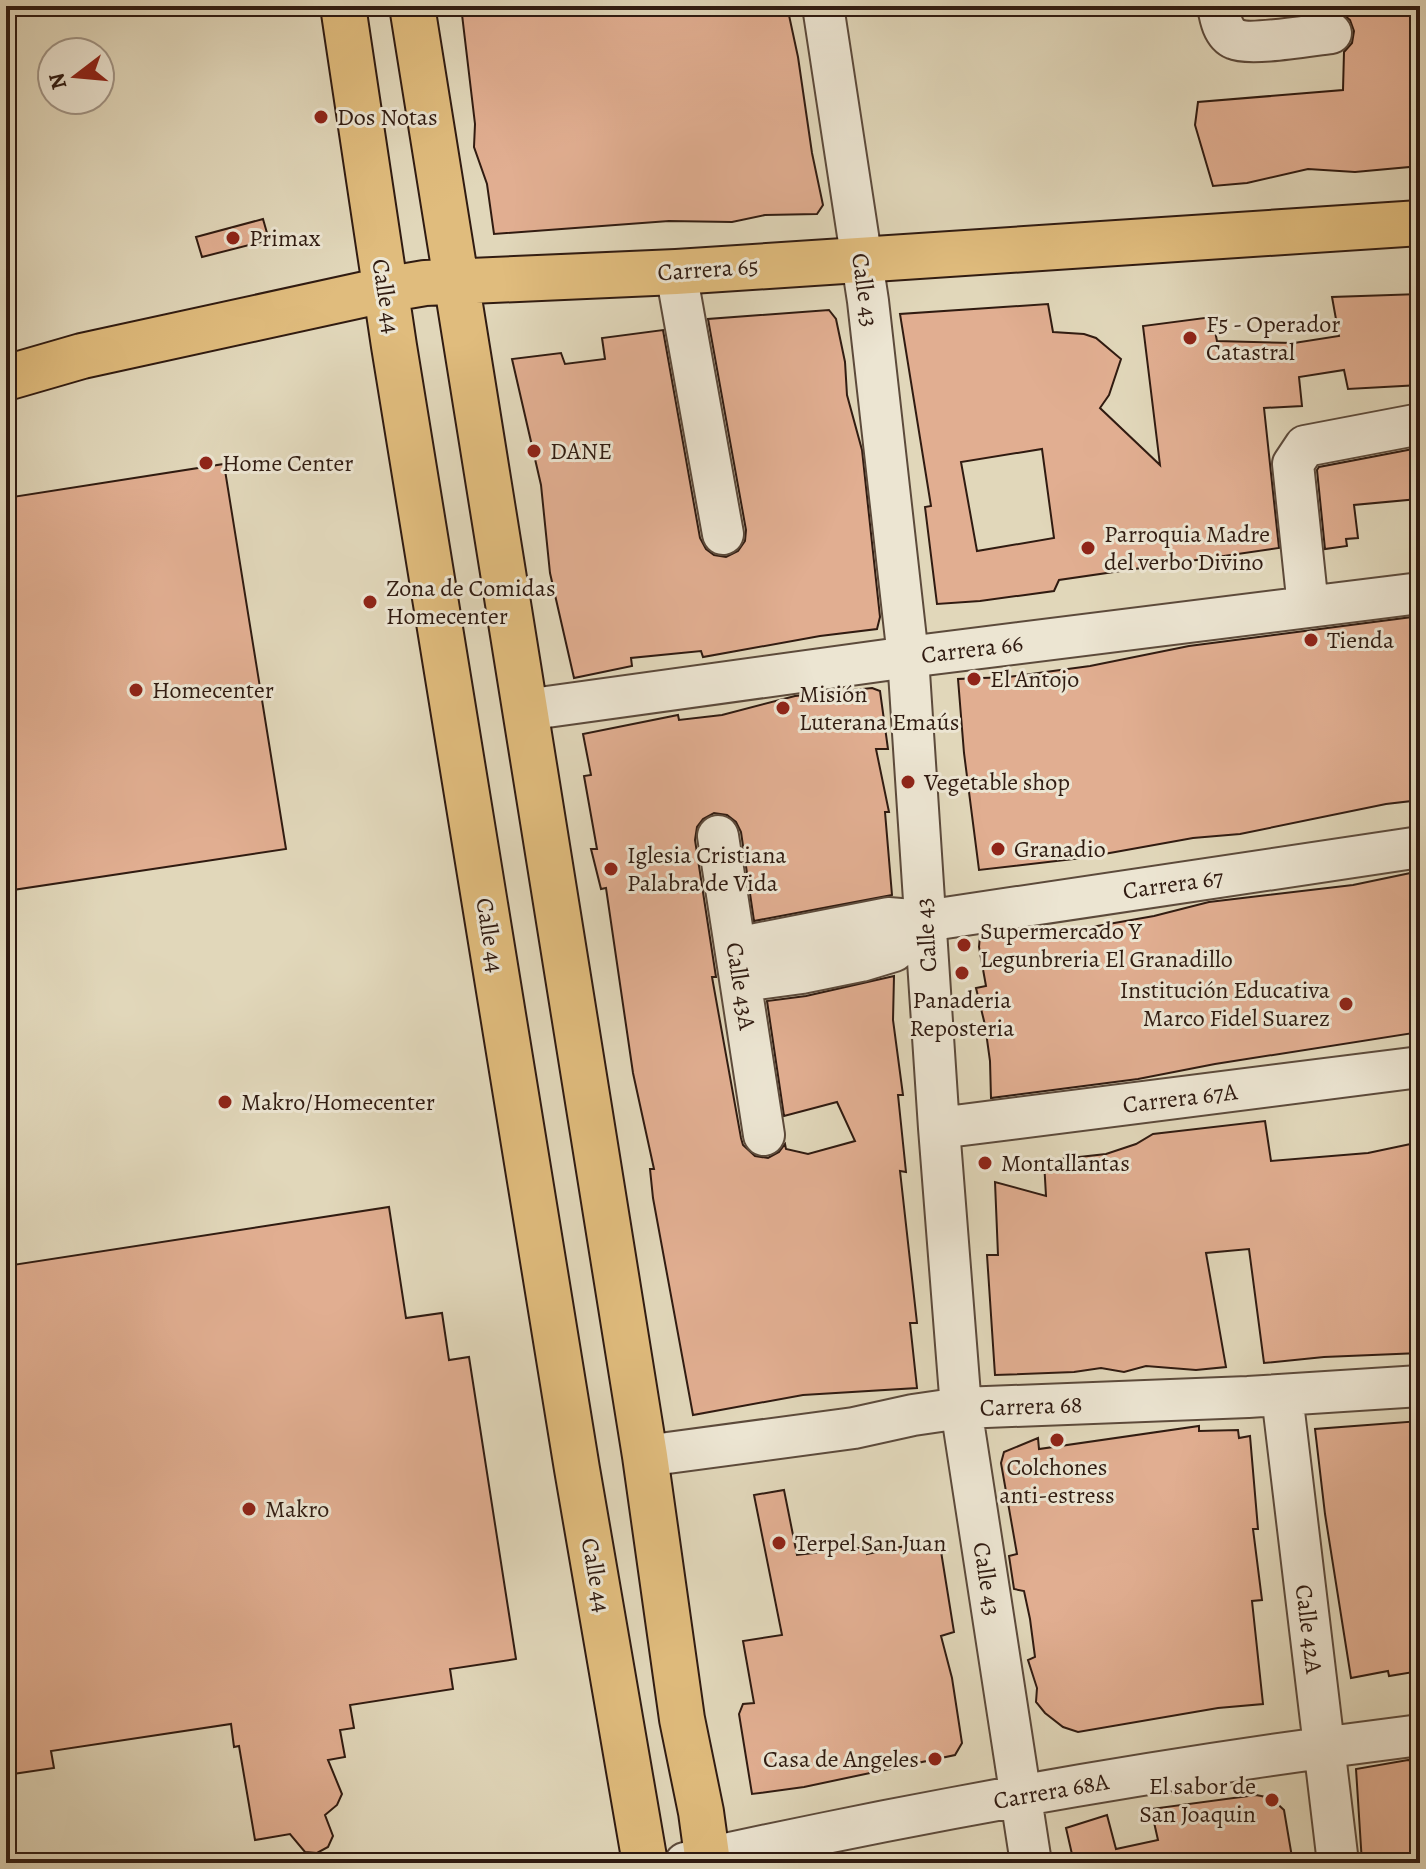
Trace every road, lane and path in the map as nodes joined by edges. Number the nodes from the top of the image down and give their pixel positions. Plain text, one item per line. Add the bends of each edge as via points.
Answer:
1 (343, 6) edge
2 (412, 6) edge
3 (823, 6) edge
4 (1218, 6) edge
5 (1331, 33) dead end
6 (1420, 223) edge
7 (861, 258) junction
8 (676, 272) junction
9 (458, 280) junction
10 (384, 290) junction
11 (6, 378) edge
12 (1415, 425) dead end
13 (723, 534) dead end
14 (1420, 593) edge
15 (1308, 607) junction
16 (908, 657) junction
17 (525, 710) junction
18 (718, 836) dead end
19 (1420, 847) edge
20 (925, 921) junction
21 (738, 964) junction
22 (1420, 1067) edge
23 (939, 1128) junction
24 (764, 1135) dead end
25 (1420, 1386) edge
26 (1282, 1395) junction
27 (961, 1408) junction
28 (645, 1456) junction
29 (1420, 1735) edge
30 (1324, 1747) junction
31 (1020, 1796) junction
32 (700, 1861) edge
33 (645, 1863) edge
34 (1031, 1863) edge
35 (1338, 1863) edge

1 - 10 main road, Calle 44
2 - 9 main road
3 - 7 street, Calle 43
4 - 5 street via 1224,29 1234,39
6 - 7 main road, Carrera 65
7 - 8 main road, Carrera 65
7 - 16 street, Calle 43
8 - 9 main road, Carrera 65
8 - 13 street
9 - 10 main road, Carrera 65
9 - 17 main road
10 - 11 main road, Carrera 65 via 82,356
10 - 33 main road, Calle 44
12 - 15 street via 1305,446 1297,454 1293,464
14 - 15 street, Carrera 66
15 - 16 street, Carrera 66
16 - 17 street, Carrera 66
16 - 20 street, Calle 43
17 - 28 main road
18 - 21 street, Calle 43A
19 - 20 street, Carrera 67
20 - 21 street via 894,951 861,961 802,973
20 - 23 street, Calle 43
21 - 24 street, Calle 43A
22 - 23 street, Carrera 67A
23 - 27 street, Calle 43
25 - 26 street, Carrera 68
26 - 27 street, Carrera 68
26 - 30 street, Calle 42A
27 - 28 street, Carrera 68
27 - 31 street, Calle 43
28 - 32 main road via 682,1719 701,1812
29 - 30 street, Carrera 68A
30 - 31 street, Carrera 68A
30 - 35 street, Calle 42A
31 - 32 street, Carrera 68A
31 - 34 street, Calle 43

